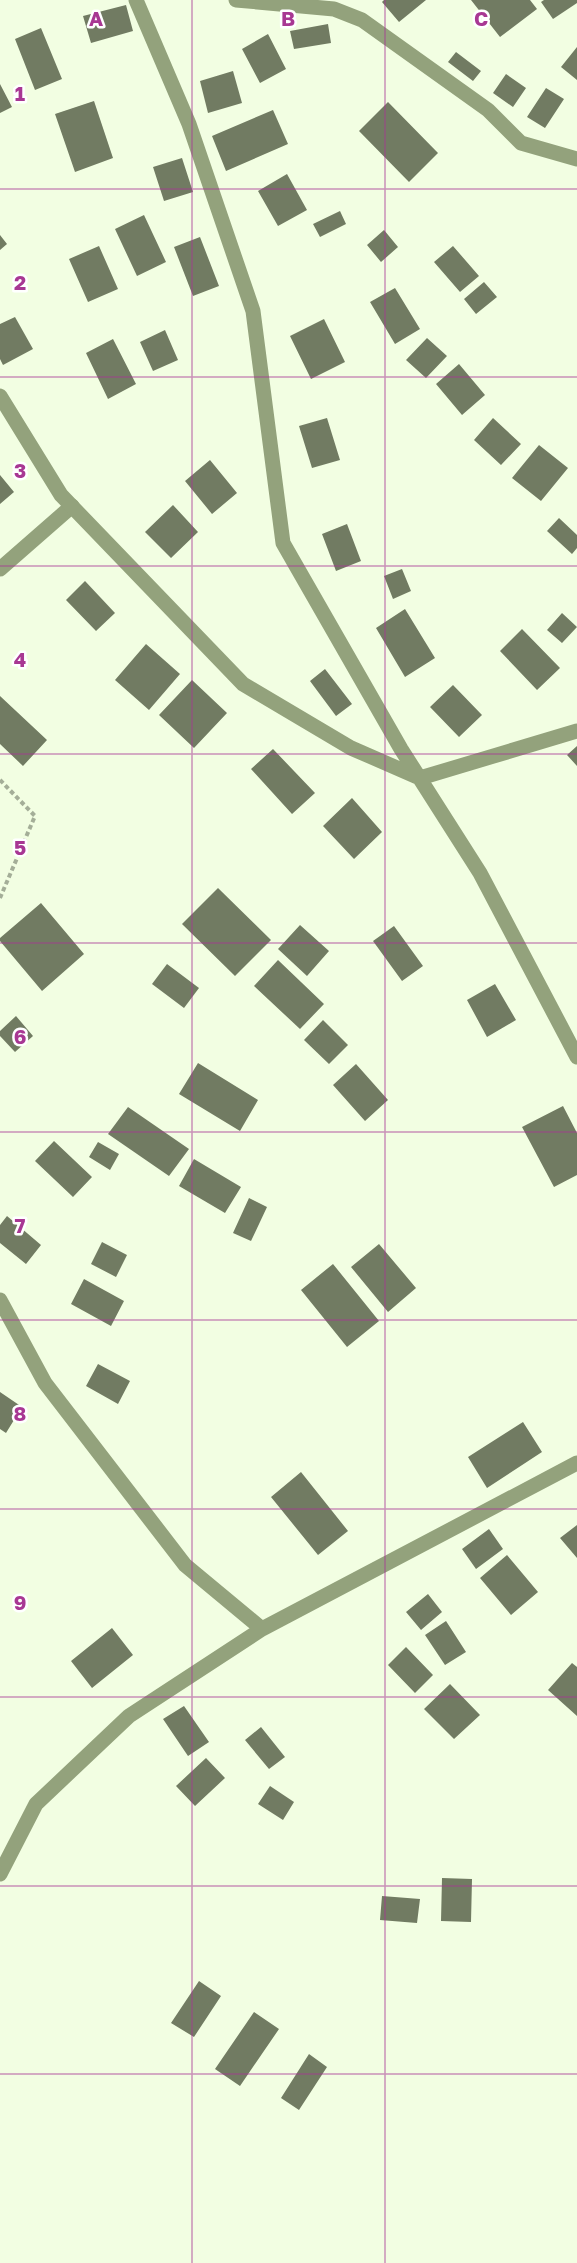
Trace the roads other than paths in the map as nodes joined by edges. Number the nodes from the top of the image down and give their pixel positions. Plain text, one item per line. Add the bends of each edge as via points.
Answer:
1 (136, 0) edge
2 (236, 0) edge
3 (577, 159) edge
4 (0, 396) edge
5 (72, 506) junction
6 (0, 569) edge
7 (577, 731) edge
8 (420, 778) junction
9 (577, 1057) edge
10 (0, 1300) edge
11 (577, 1463) edge
12 (262, 1629) junction
13 (0, 1874) edge

1 - 8 street via 189,124 253,311 284,543
2 - 3 street via 334,9 362,20 488,110 521,143
4 - 5 street via 61,495
5 - 6 street
5 - 8 street via 243,684 351,748
7 - 8 street
8 - 9 street via 480,873
10 - 12 street via 45,1383 185,1566
11 - 12 street
12 - 13 street via 129,1716 36,1804

